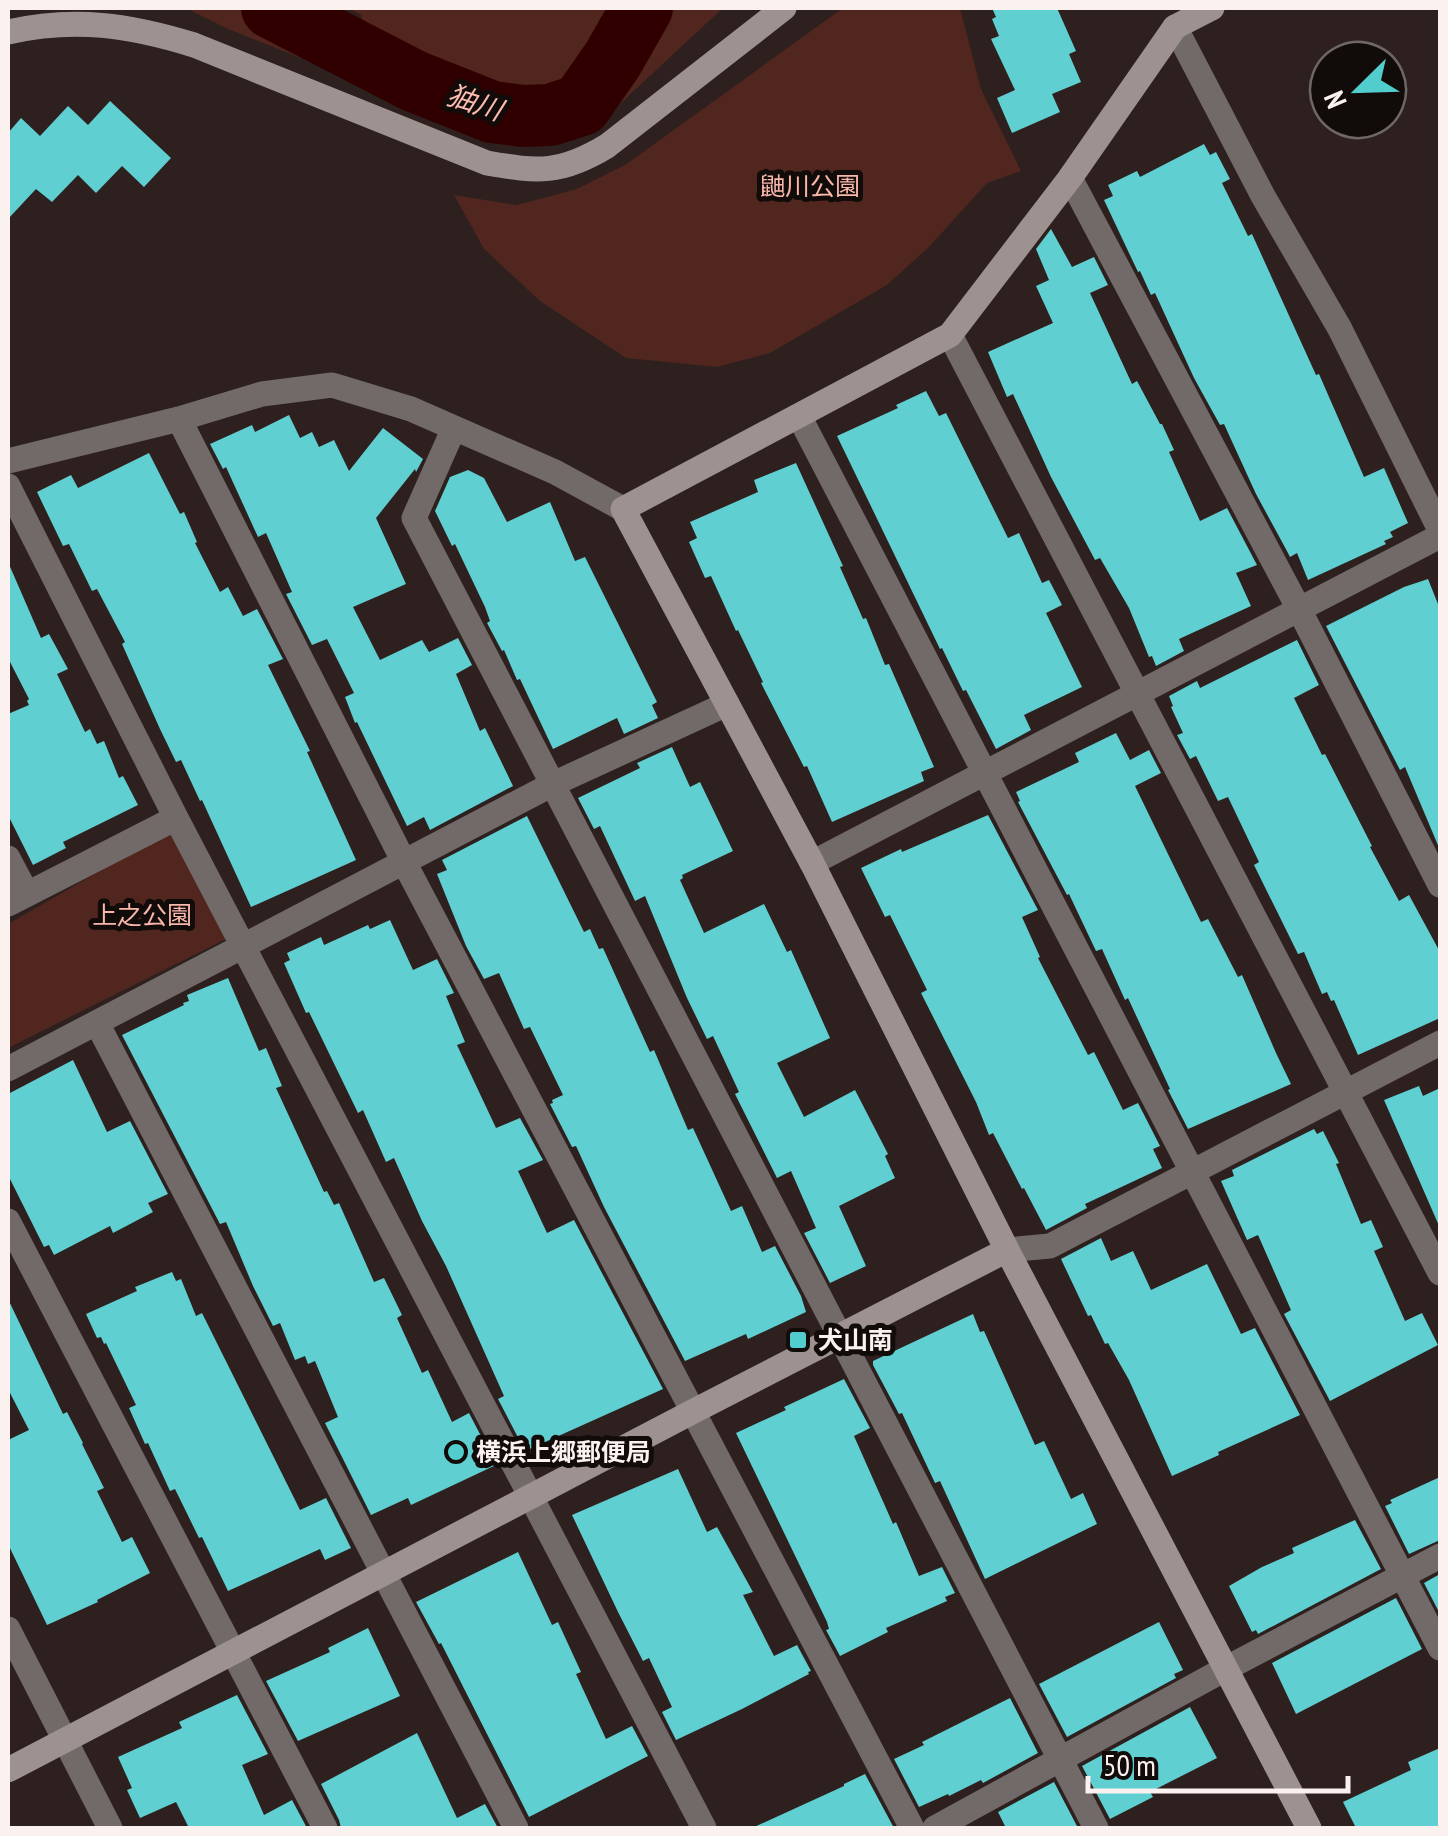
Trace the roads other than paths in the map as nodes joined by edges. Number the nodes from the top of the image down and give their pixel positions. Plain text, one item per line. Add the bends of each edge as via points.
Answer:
1 (784, 8) edge
2 (1212, 8) edge
3 (1171, 17) edge
4 (8, 32) edge
5 (1070, 178) junction
6 (950, 335) junction
7 (798, 416) junction
8 (179, 419) junction
9 (454, 428) junction
10 (8, 462) edge
11 (8, 486) edge
12 (623, 508) junction
13 (1440, 533) edge
14 (1300, 610) junction
15 (1138, 693) junction
16 (727, 704) junction
17 (985, 774) junction
18 (551, 785) junction
19 (176, 818) junction
20 (8, 858) edge
21 (404, 862) junction
22 (812, 864) junction
23 (1440, 885) edge
24 (17, 899) edge
25 (245, 946) junction
26 (97, 1023) junction
27 (1440, 1043) edge
28 (8, 1069) edge
29 (1346, 1092) junction
30 (1192, 1172) junction
31 (8, 1221) edge
32 (1007, 1250) junction
33 (1440, 1272) edge
34 (842, 1336) junction
35 (694, 1411) junction
36 (532, 1496) junction
37 (1440, 1556) edge
38 (383, 1574) junction
39 (1403, 1576) junction
40 (8, 1630) edge
41 (1440, 1648) edge
42 (233, 1653) junction
43 (1225, 1670) junction
44 (64, 1740) junction
45 (1060, 1760) junction
46 (8, 1770) edge
47 (110, 1828) edge
48 (325, 1828) edge
49 (516, 1828) edge
50 (704, 1828) edge
51 (912, 1828) edge
52 (935, 1828) edge
53 (1096, 1828) edge
54 (1309, 1828) edge

1 - 4 street via 607,146 561,167 531,170 487,163 150,31 108,24
2 - 3 street
3 - 5 street
3 - 13 street via 1340,329
5 - 6 street
5 - 14 street
6 - 7 street
6 - 15 street
7 - 12 street
7 - 17 street
8 - 9 street via 262,394 332,385
8 - 10 street
8 - 21 street
9 - 12 street
9 - 18 street via 414,518
11 - 19 street
12 - 16 street
13 - 14 street
14 - 15 street
14 - 23 street
15 - 17 street
15 - 29 street
16 - 18 street
16 - 22 street
17 - 22 street
17 - 30 street
18 - 21 street
18 - 34 street
19 - 24 street
19 - 25 street
20 - 24 street
21 - 25 street
21 - 35 street
22 - 32 street
25 - 26 street
25 - 36 street
26 - 28 street
26 - 38 street
27 - 29 street
29 - 30 street
29 - 33 street
30 - 32 street via 1050,1246
30 - 39 street
31 - 42 street
32 - 34 street
32 - 43 street
34 - 35 street
34 - 45 street
35 - 36 street
35 - 51 street
36 - 38 street
36 - 50 street
37 - 39 street
38 - 42 street
38 - 49 street
39 - 41 street
39 - 43 street
40 - 44 street
42 - 44 street
42 - 48 street
43 - 45 street
43 - 54 street
44 - 46 street
44 - 47 street
45 - 52 street
45 - 53 street

